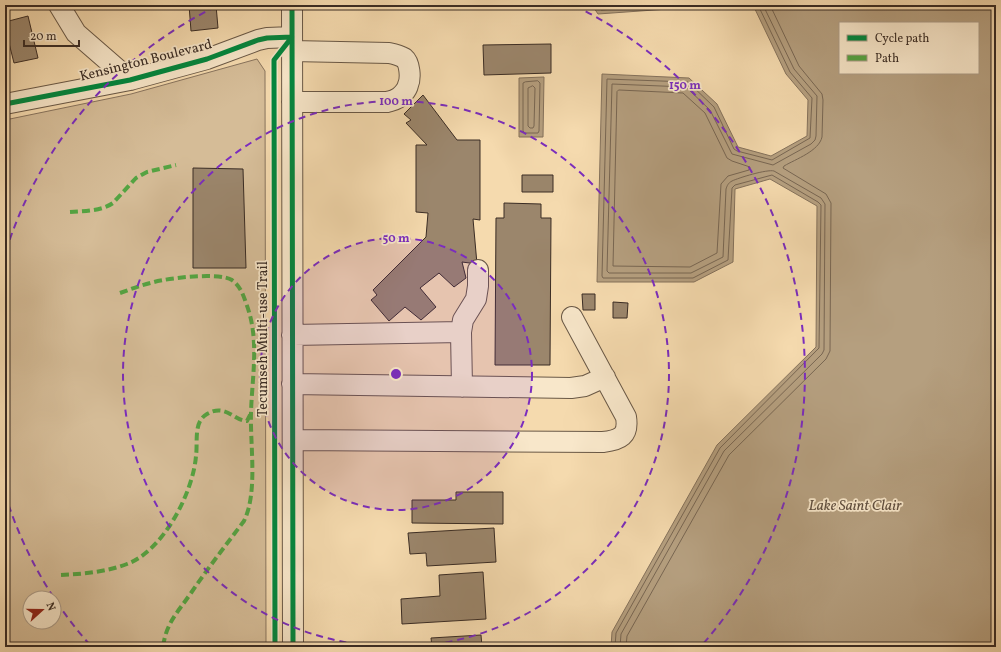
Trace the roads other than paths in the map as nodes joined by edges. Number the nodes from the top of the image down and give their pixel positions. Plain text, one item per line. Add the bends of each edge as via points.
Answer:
1 (59, 5) edge
2 (292, 5) edge
3 (292, 44) junction
4 (130, 80) junction
5 (292, 102) junction
6 (5, 104) edge
7 (478, 270) dead end
8 (572, 317) dead end
9 (461, 332) junction
10 (292, 335) junction
11 (605, 377) junction
12 (292, 384) junction
13 (462, 387) junction
14 (293, 440) junction
15 (293, 647) edge

1 - 4 street via 76,33
2 - 3 street
3 - 4 street, Kensington Boulevard via 267,38 207,59
3 - 5 street
3 - 5 street, Kensington Boulevard via 389,53 404,59 409,70 408,85 403,93 387,102
4 - 6 street, Kensington Boulevard
5 - 10 street
7 - 9 street via 476,299 463,320
8 - 11 street
9 - 10 street
9 - 13 street
10 - 12 street
11 - 13 street via 585,386 571,388
11 - 14 street via 626,417 628,426 623,435 612,440
12 - 13 street
12 - 14 street
14 - 15 street

